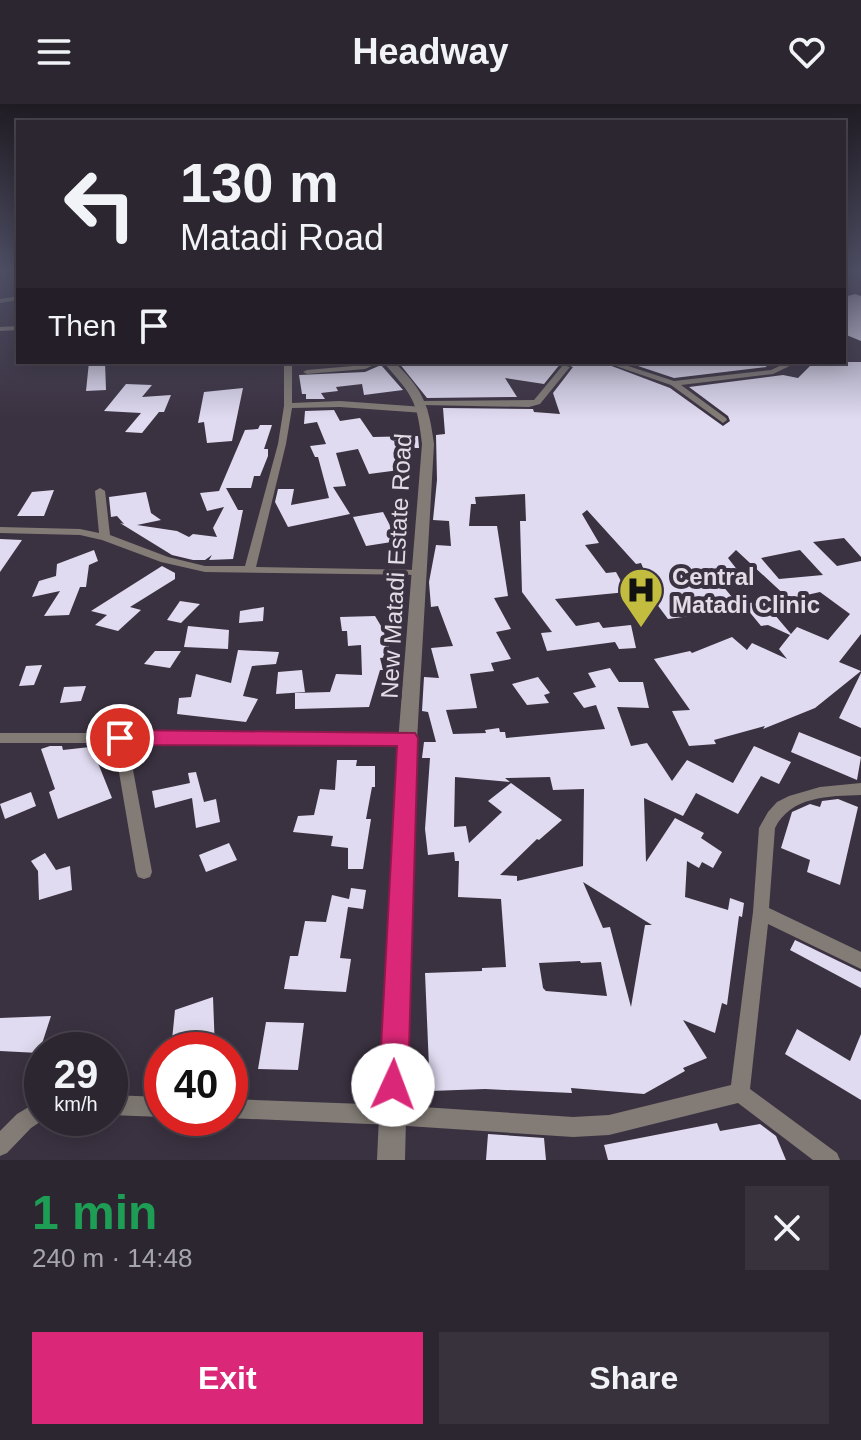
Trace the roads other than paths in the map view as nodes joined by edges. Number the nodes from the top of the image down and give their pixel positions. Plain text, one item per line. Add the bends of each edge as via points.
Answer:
1 (288, 364) edge
2 (370, 364) edge
3 (390, 364) edge
4 (614, 364) edge
5 (790, 364) edge
6 (566, 367) dead end
7 (307, 372) dead end
8 (674, 383) junction
9 (288, 406) junction
10 (424, 407) junction
11 (723, 420) dead end
12 (100, 491) dead end
13 (0, 530) edge
14 (105, 537) junction
15 (249, 571) junction
16 (420, 573) junction
17 (0, 738) edge
18 (120, 738) junction
19 (408, 738) junction
20 (861, 789) edge
21 (144, 872) dead end
22 (761, 912) junction
23 (861, 961) edge
24 (740, 1093) junction
25 (248, 1110) edge
26 (392, 1115) junction
27 (24, 1121) edge
28 (0, 1146) edge
29 (391, 1160) edge
30 (830, 1160) edge

1 - 9 street
2 - 7 street
3 - 10 street, New Matadi Estate Road
4 - 8 street
5 - 8 street via 773,372
6 - 10 street via 537,402
8 - 11 street
9 - 10 street
9 - 15 street
10 - 16 street, New Matadi Estate Road via 428,444
12 - 14 street
13 - 14 street
14 - 15 street via 165,560
15 - 16 street
16 - 19 street, New Matadi Estate Road
17 - 18 street
18 - 19 street
18 - 21 street
19 - 26 street, New Matadi Estate Road
20 - 22 street via 805,795 770,817
22 - 23 street
22 - 24 street
24 - 26 street via 573,1127
24 - 30 street
25 - 26 street
26 - 29 street, New Matadi Estate Road
27 - 28 street

